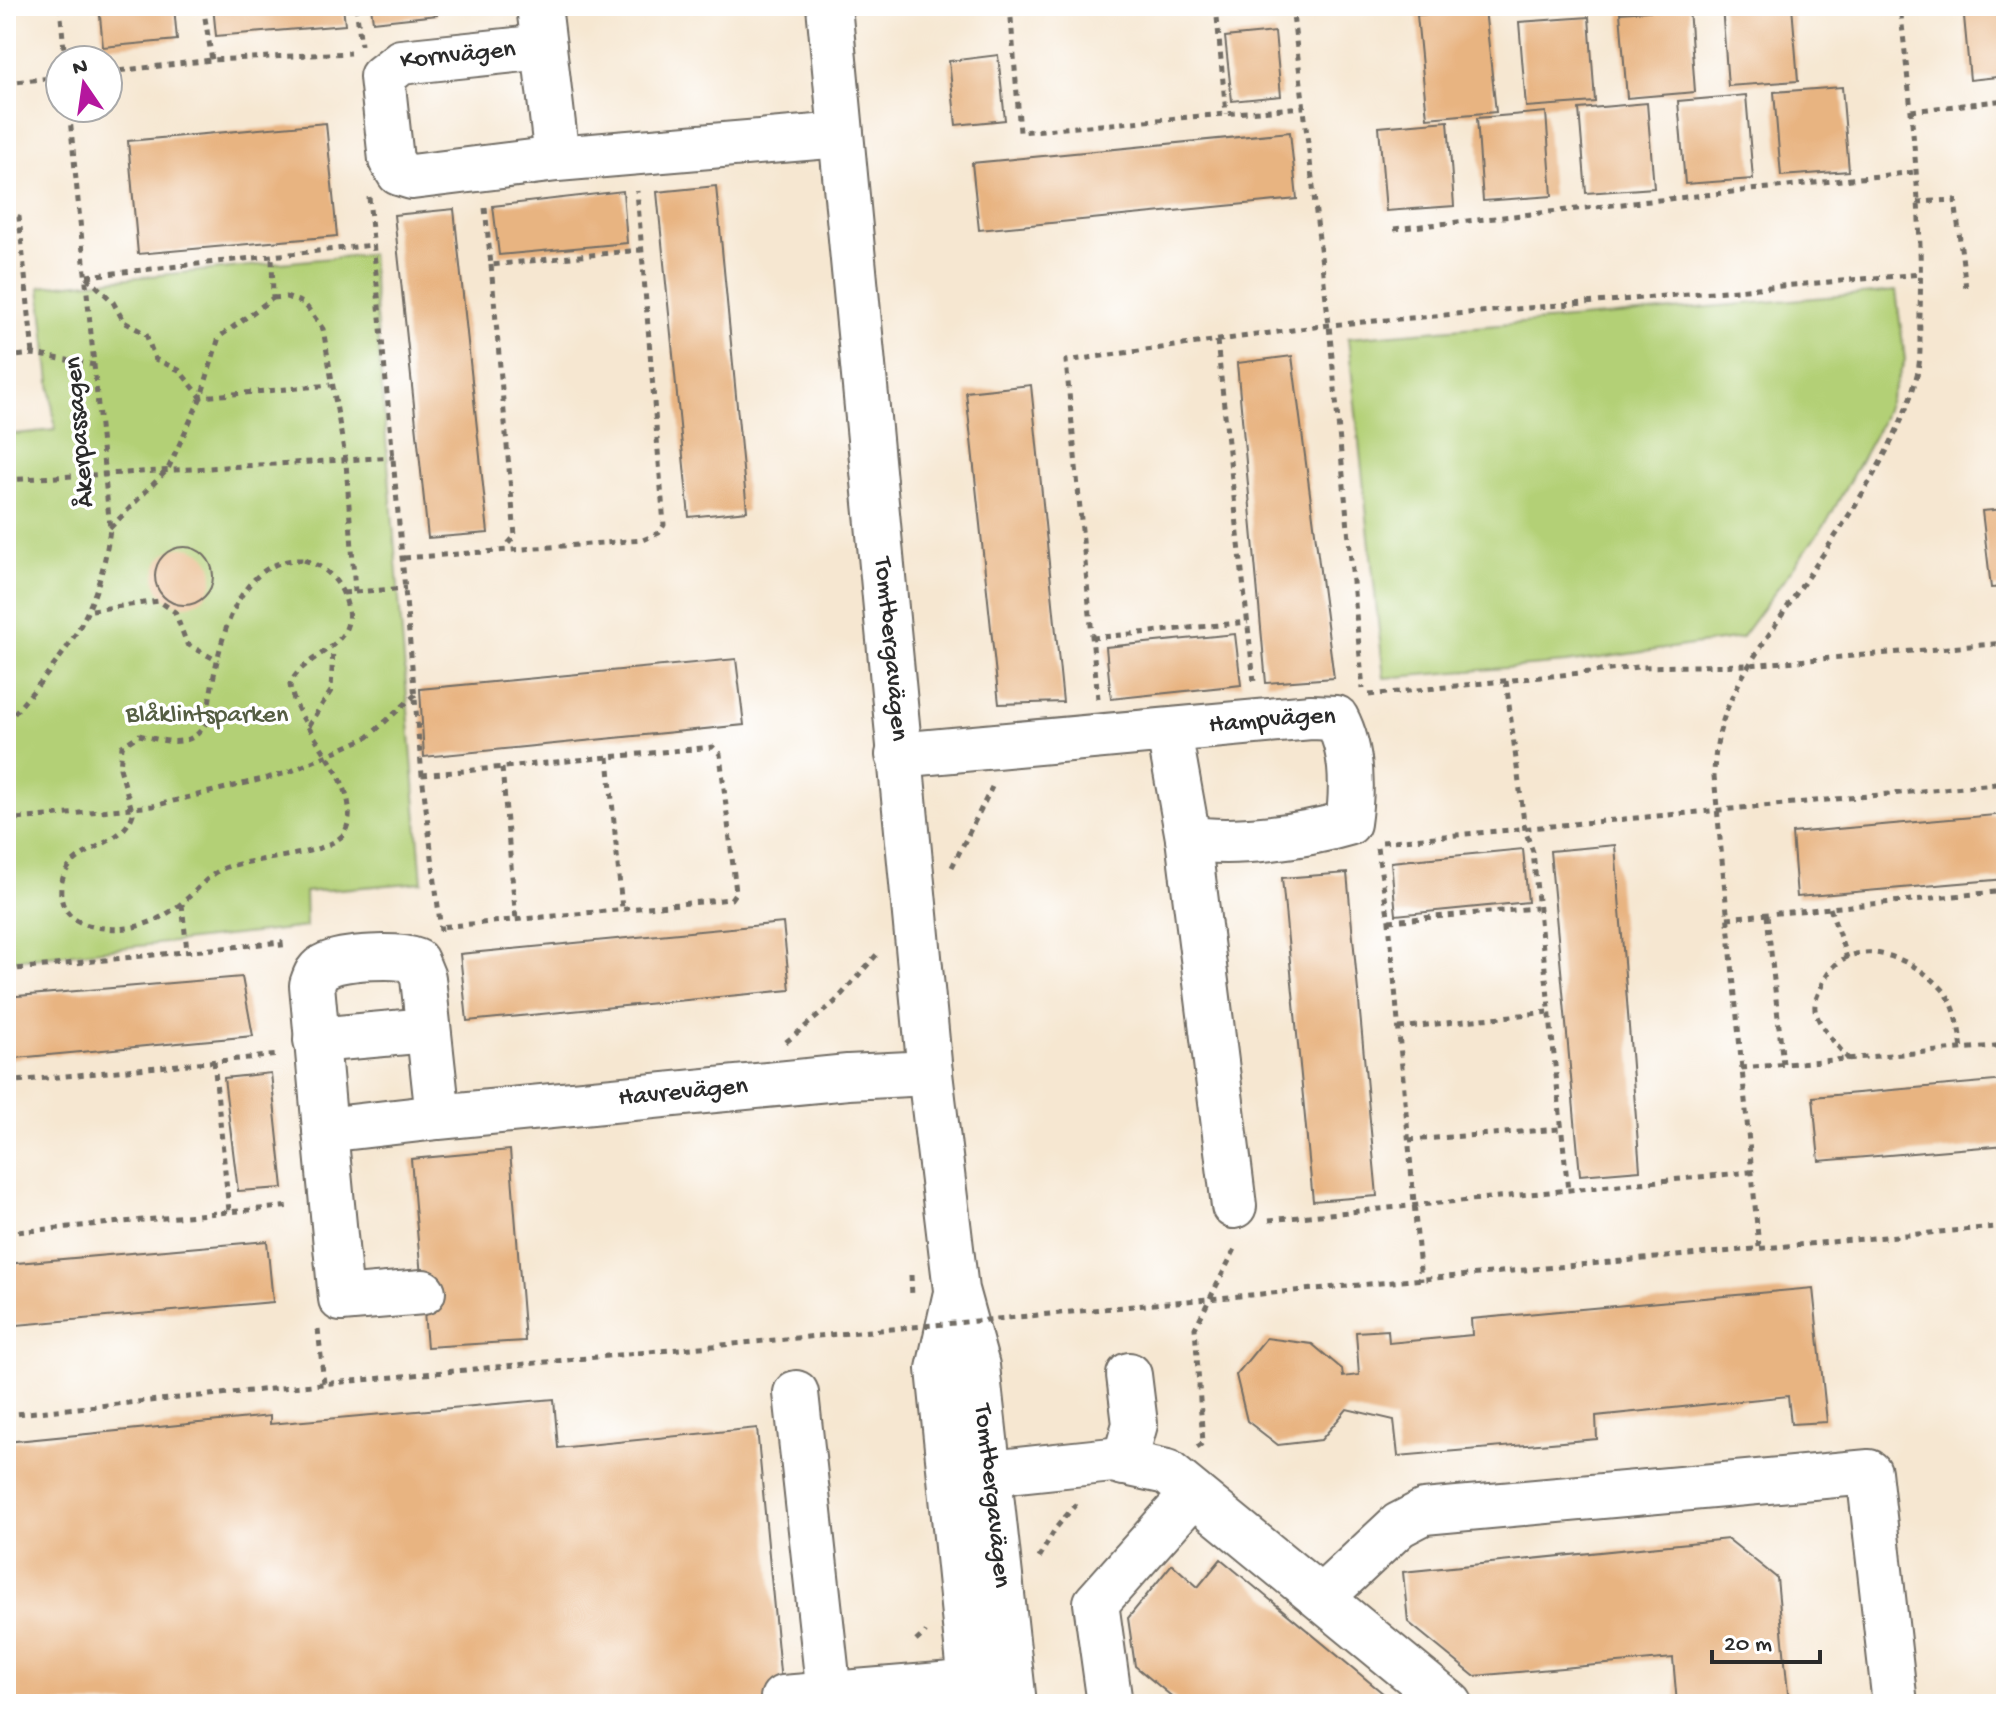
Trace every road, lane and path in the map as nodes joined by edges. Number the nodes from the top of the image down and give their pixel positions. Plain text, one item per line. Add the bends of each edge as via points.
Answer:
1 (60, 6) edge
2 (203, 6) edge
3 (356, 6) edge
4 (829, 6) edge
5 (1010, 6) edge
6 (1216, 6) edge
7 (1292, 6) edge
8 (1452, 6) edge
9 (1900, 6) edge
10 (1406, 10) dead end
11 (541, 26) edge
12 (64, 44) edge
13 (212, 60) junction
14 (124, 70) edge
15 (44, 79) edge
16 (6, 83) edge
17 (2006, 100) edge
18 (1304, 107) junction
19 (1911, 111) junction
20 (1226, 114) junction
21 (71, 124) edge
22 (841, 135) junction
23 (634, 150) junction
24 (557, 159) junction
25 (1915, 172) junction
26 (368, 182) dead end
27 (1917, 202) junction
28 (485, 206) dead end
29 (6, 213) edge
30 (1394, 229) dead end
31 (373, 245) junction
32 (640, 250) junction
33 (272, 257) junction
34 (491, 265) junction
35 (1921, 274) junction
36 (86, 276) junction
37 (1966, 288) dead end
38 (273, 298) junction
39 (1329, 325) junction
40 (1217, 341) junction
41 (33, 354) junction
42 (6, 357) edge
43 (95, 365) junction
44 (330, 385) junction
45 (201, 397) junction
46 (394, 457) junction
47 (346, 462) junction
48 (168, 469) junction
49 (107, 473) junction
50 (6, 480) edge
51 (110, 529) junction
52 (504, 548) junction
53 (404, 558) junction
54 (406, 588) junction
55 (355, 592) junction
56 (343, 593) junction
57 (91, 610) junction
58 (1248, 622) junction
59 (1092, 638) junction
60 (2004, 643) edge
61 (333, 649) junction
62 (218, 661) junction
63 (1749, 665) junction
64 (1506, 681) junction
65 (2006, 681) edge
66 (417, 693) junction
67 (1256, 695) dead end
68 (1100, 711) dead end
69 (6, 723) edge
70 (308, 726) junction
71 (1169, 732) junction
72 (898, 755) junction
73 (608, 757) junction
74 (327, 758) junction
75 (502, 768) junction
76 (422, 775) junction
77 (996, 779) dead end
78 (2006, 783) edge
79 (133, 809) junction
80 (1717, 809) junction
81 (6, 820) edge
82 (1525, 830) junction
83 (1188, 838) junction
84 (948, 875) dead end
85 (2006, 891) edge
86 (182, 904) junction
87 (1536, 908) junction
88 (1830, 908) junction
89 (622, 909) junction
90 (1767, 915) junction
91 (1727, 918) junction
92 (516, 920) junction
93 (1389, 921) junction
94 (433, 943) junction
95 (187, 951) junction
96 (282, 958) dead end
97 (1847, 958) junction
98 (885, 959) dead end
99 (6, 970) edge
100 (1549, 1012) junction
101 (1399, 1028) junction
102 (428, 1030) junction
103 (2006, 1045) edge
104 (316, 1046) junction
105 (777, 1049) dead end
106 (1962, 1049) junction
107 (1849, 1060) junction
108 (214, 1061) junction
109 (1783, 1064) junction
110 (1741, 1068) junction
111 (930, 1073) junction
112 (6, 1082) edge
113 (438, 1117) junction
114 (1560, 1128) junction
115 (325, 1130) junction
116 (1409, 1140) junction
117 (1750, 1172) junction
118 (1568, 1191) junction
119 (333, 1202) junction
120 (1416, 1205) junction
121 (229, 1211) junction
122 (1238, 1214) junction
123 (2006, 1226) edge
124 (6, 1233) edge
125 (1759, 1247) junction
126 (1421, 1281) junction
127 (423, 1292) dead end
128 (1129, 1375) dead end
129 (796, 1393) dead end
130 (6, 1415) edge
131 (1124, 1463) junction
132 (970, 1476) junction
133 (1180, 1483) junction
134 (1085, 1492) dead end
135 (1036, 1563) dead end
136 (1322, 1597) junction
137 (992, 1692) edge
138 (783, 1698) dead end
139 (830, 1699) edge
140 (1114, 1699) edge
141 (1450, 1704) edge
142 (1895, 1704) edge

1 - 12 path
2 - 13 path
3 - 13 path via 362,53
4 - 22 street, Tomtbergavägen
5 - 20 path via 1020,132
6 - 20 path
7 - 18 path
8 - 10 path
9 - 19 path
11 - 24 street, Kornvägen
11 - 24 street, Kornvägen via 401,62 382,77 391,160 399,173 412,177
13 - 14 path
15 - 16 path
17 - 19 path
18 - 20 path
18 - 39 path
19 - 25 path
21 - 36 path, Åkerpassagen
22 - 23 street, Kornvägen
22 - 72 street, Tomtbergavägen
23 - 24 street, Kornvägen
23 - 32 path
25 - 27 path
25 - 30 path
26 - 31 path
27 - 35 path
27 - 37 path via 1955,200
28 - 34 path
29 - 41 path via 19,217
31 - 33 path
31 - 46 path
32 - 34 path
32 - 52 path via 664,525 643,540
33 - 36 path
33 - 38 path
34 - 52 path via 515,536
35 - 39 path
35 - 63 path via 1918,373 1892,438
36 - 43 path, Åkerpassagen
36 - 45 path via 112,299 122,320 146,334 155,359 179,370
38 - 44 path via 304,303 315,314 323,329
38 - 45 path via 219,337
39 - 40 path
39 - 64 path via 1364,696
40 - 58 path
40 - 59 path via 1066,361
41 - 42 path
41 - 43 path
43 - 49 path, Åkerpassagen
44 - 45 path
44 - 47 path
45 - 48 path
46 - 47 path
46 - 53 path
47 - 48 path
47 - 55 path
48 - 49 path
48 - 51 path
49 - 50 path
49 - 51 path, Åkerpassagen
51 - 57 path, Åkerpassagen
52 - 53 path
53 - 54 path
54 - 55 path
54 - 66 path
55 - 56 path
56 - 61 path via 346,624
56 - 62 path via 316,564 291,559 270,565 241,600
57 - 62 path via 159,601 175,612 187,644
57 - 69 path, Åkerpassagen
58 - 59 path
58 - 67 path
59 - 68 path
60 - 63 path
60 - 65 path
61 - 70 path via 331,691
61 - 70 path via 290,685
62 - 79 path via 206,723 194,739 168,742 139,735 122,746 120,768
63 - 64 path via 1638,667
63 - 80 path via 1723,712 1714,743
64 - 82 path
66 - 74 path via 368,737
66 - 76 path
70 - 74 path
71 - 72 street, Hampvägen
71 - 83 street, Hampvägen
71 - 83 street, Hampvägen via 1336,718 1349,753 1348,823 1211,842
72 - 111 street, Tomtbergavägen
73 - 75 path
73 - 89 path
73 - 89 path via 713,747 720,754 736,892 731,899
74 - 79 path via 200,796
74 - 86 path via 349,801 350,819 341,838 221,870
75 - 76 path
75 - 92 path
76 - 94 path
77 - 84 path
78 - 80 path
79 - 81 path
79 - 86 path via 122,831 83,852 70,866 61,884 65,911 82,923 121,929 146,925
80 - 82 path
80 - 91 path
82 - 87 path via 1533,852
82 - 93 path via 1376,842
83 - 122 street
85 - 88 path
86 - 95 path
87 - 93 path
87 - 100 path
88 - 90 path
88 - 97 path
89 - 92 path
90 - 91 path
90 - 109 path
91 - 110 path
92 - 94 path
93 - 101 path
94 - 102 street via 423,978
94 - 104 street via 403,956 328,964 317,972 312,985
95 - 96 path via 281,942
95 - 99 path
97 - 106 path via 1864,951 1892,955 1917,967 1944,991 1955,1011
97 - 107 path via 1826,976 1815,1012
98 - 105 path via 884,946 812,1024
100 - 101 path
100 - 114 path
101 - 116 path
102 - 104 street
102 - 113 street
103 - 106 path
104 - 108 path
104 - 115 street
106 - 107 path
107 - 109 path
108 - 112 path
108 - 121 path
109 - 110 path
110 - 117 path
111 - 113 street, Havrevägen
111 - 132 street, Tomtbergavägen via 956,1290 977,1366
113 - 115 street, Havrevägen
114 - 116 path
114 - 118 path
115 - 119 street
116 - 120 path
117 - 118 path
117 - 125 path
118 - 120 path
119 - 121 path
119 - 127 street via 341,1299
120 - 122 path
120 - 126 path
121 - 124 path
122 - 133 path via 1238,1243 1195,1328 1203,1443
123 - 125 path
125 - 126 path
126 - 130 path, bridge
128 - 131 street via 1135,1424
129 - 139 street
131 - 132 street
131 - 133 street
132 - 137 street, Tomtbergavägen
133 - 136 street
133 - 140 street via 1096,1603
134 - 135 path
136 - 141 street
136 - 142 street via 1399,1525 1424,1512 1869,1472
137 - 139 street
138 - 139 street

